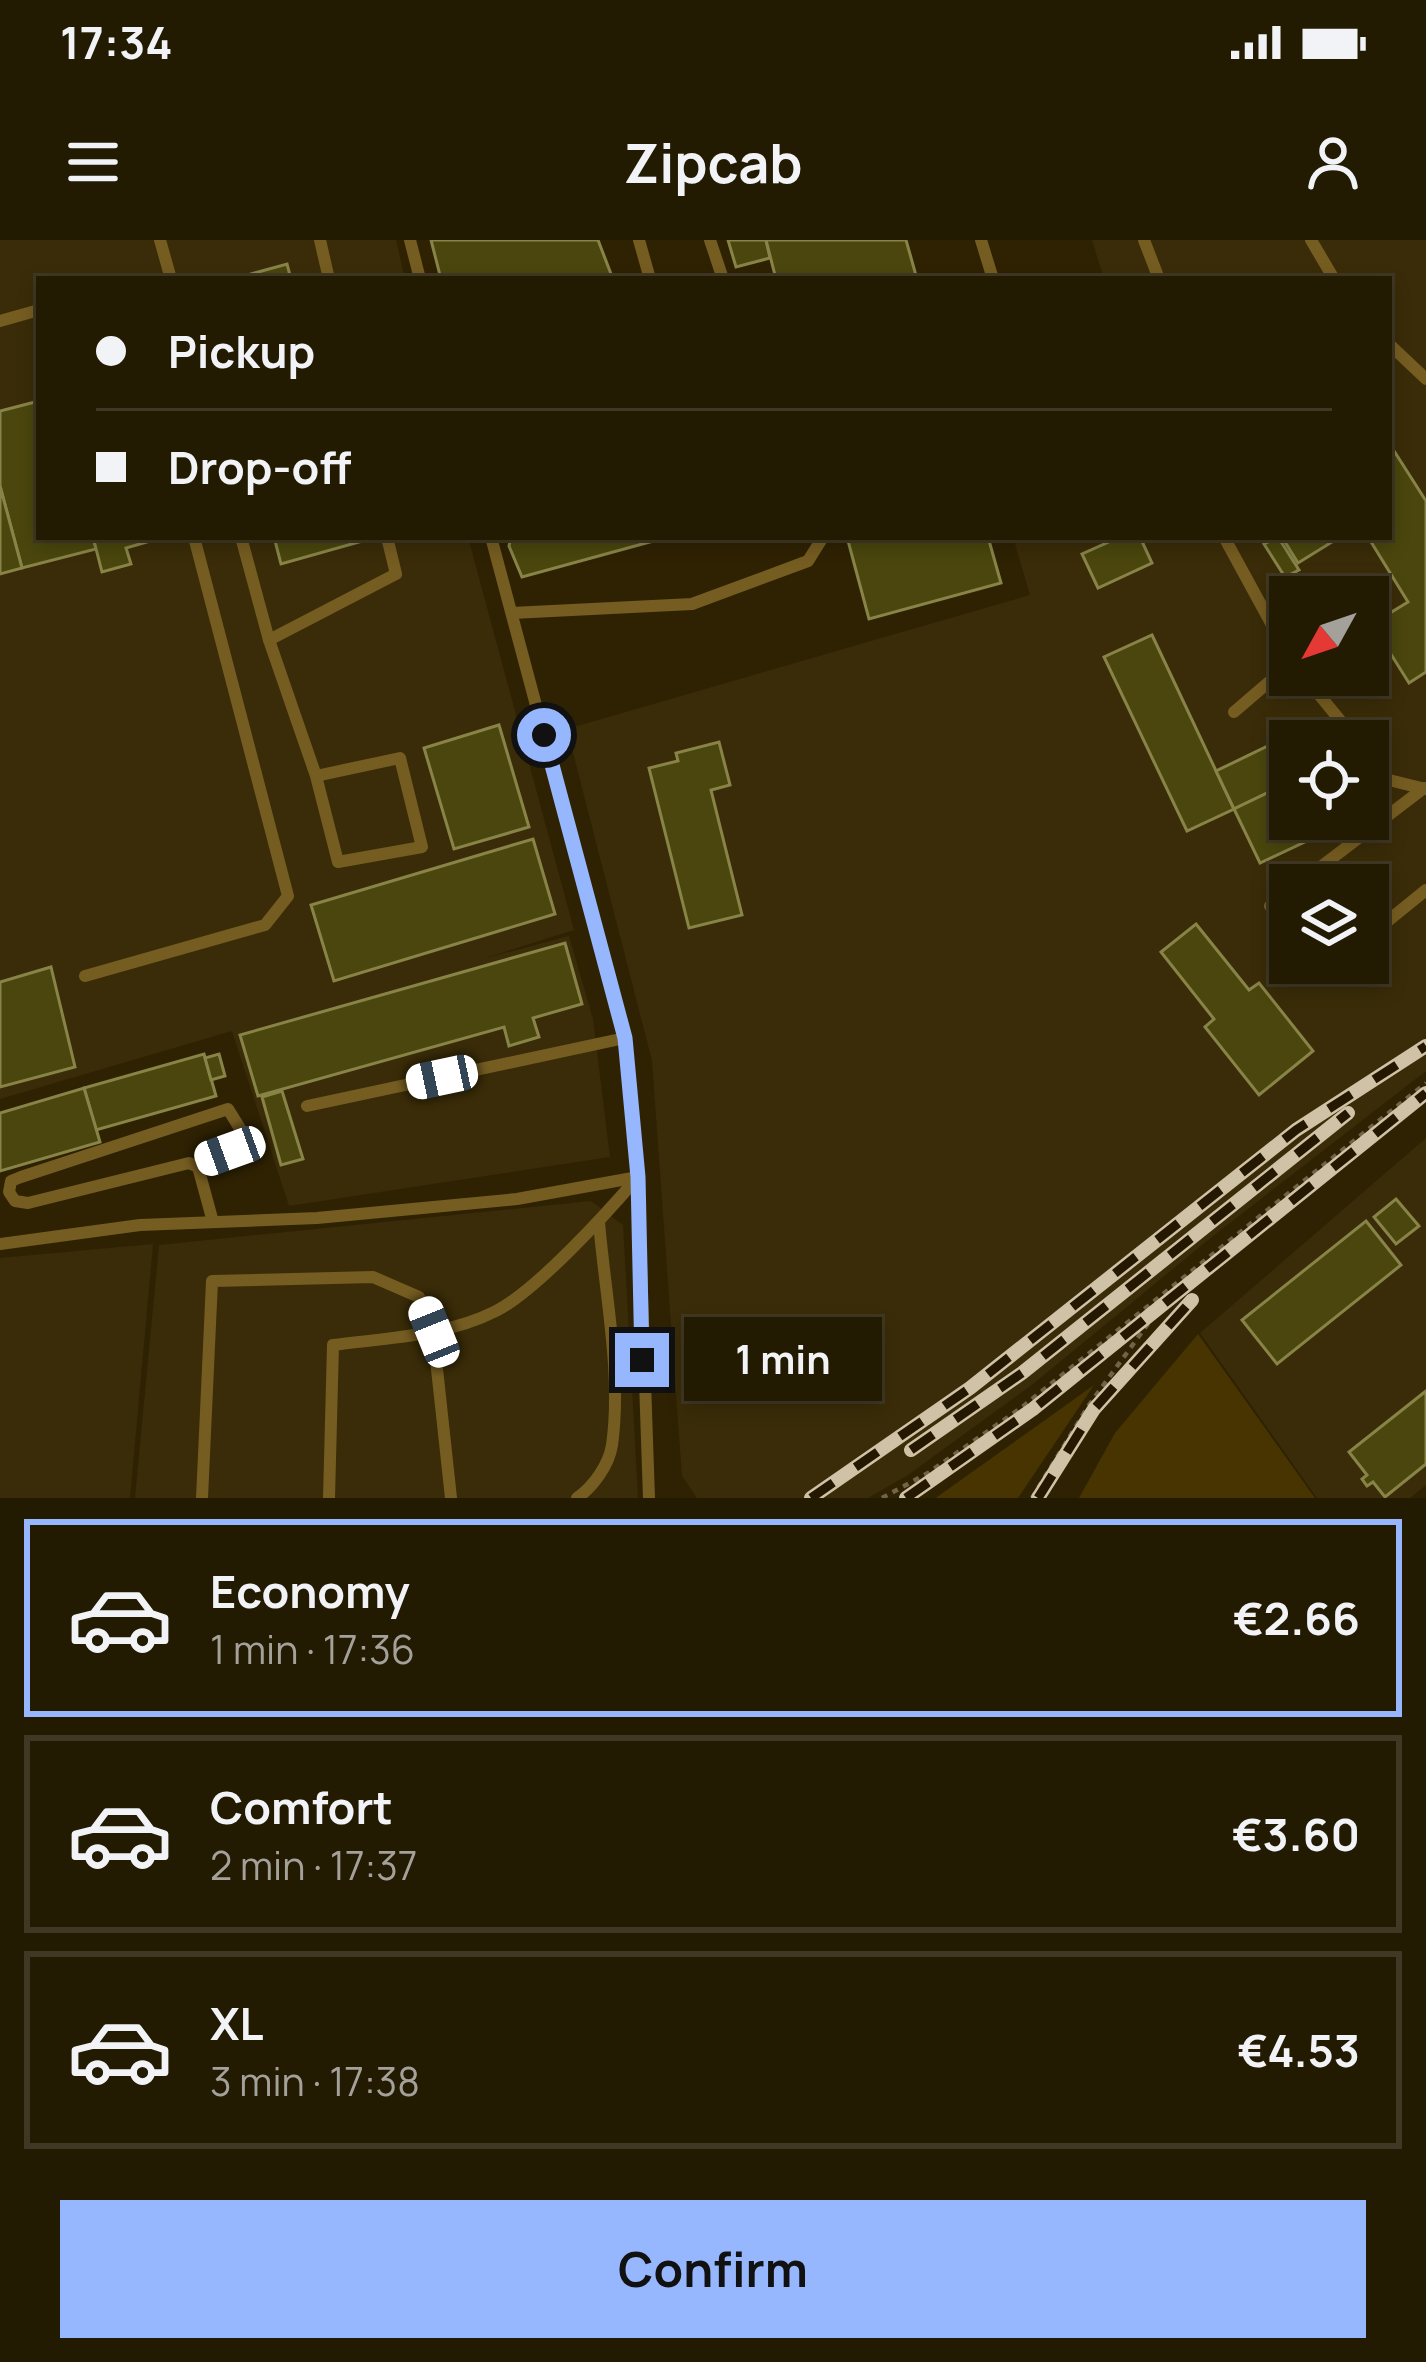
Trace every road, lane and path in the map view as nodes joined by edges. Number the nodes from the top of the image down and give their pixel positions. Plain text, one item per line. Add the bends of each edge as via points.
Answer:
1 (160, 240) edge
2 (320, 240) edge
3 (410, 240) edge
4 (639, 240) edge
5 (710, 240) edge
6 (981, 240) edge
7 (1144, 240) edge
8 (1311, 240) edge
9 (170, 276) edge
10 (328, 276) edge
11 (419, 276) edge
12 (649, 276) edge
13 (722, 276) edge
14 (991, 276) edge
15 (1158, 276) edge
16 (1332, 276) edge
17 (36, 311) edge
18 (0, 321) edge
19 (1392, 347) edge
20 (1426, 379) edge
21 (195, 540) edge
22 (242, 540) edge
23 (388, 540) edge
24 (492, 540) edge
25 (822, 540) edge
26 (1226, 540) edge
27 (512, 613) junction
28 (1269, 622) edge
29 (269, 640) junction
30 (1269, 680) edge
31 (1320, 696) edge
32 (1234, 712) dead end
33 (1340, 720) edge
34 (316, 776) junction
35 (1389, 780) edge
36 (1425, 789) edge
37 (1325, 864) edge
38 (1426, 890) edge
39 (1389, 921) edge
40 (85, 976) dead end
41 (625, 1038) junction
42 (1426, 1082) edge
43 (307, 1106) dead end
44 (198, 1168) junction
45 (638, 1177) junction
46 (213, 1222) junction
47 (599, 1222) junction
48 (0, 1244) edge
49 (1174, 1287) junction
50 (434, 1332) junction
51 (202, 1498) edge
52 (329, 1498) edge
53 (451, 1498) edge
54 (578, 1498) edge
55 (649, 1498) edge
56 (882, 1498) edge
57 (1032, 1498) edge

1 - 9 lane
2 - 10 lane
3 - 11 lane
4 - 12 lane
5 - 13 lane
6 - 14 lane
7 - 15 lane
8 - 16 lane
17 - 18 lane
19 - 20 lane
21 - 40 lane via 288,896 265,925
22 - 29 lane
23 - 29 lane via 396,574
24 - 27 lane
25 - 27 lane via 808,561 692,604
26 - 28 lane
27 - 41 lane
29 - 34 lane
30 - 32 lane
31 - 33 lane
34 - 34 lane via 338,862 422,847 400,758
35 - 36 lane
36 - 37 lane
38 - 39 lane
41 - 43 lane
41 - 45 lane
42 - 49 path
44 - 44 lane via 240,1145 244,1135 228,1109 21,1177 9,1192 28,1203 189,1162
44 - 46 lane
45 - 46 lane via 517,1198
45 - 47 lane
45 - 55 lane
46 - 48 lane
47 - 50 lane via 498,1310
47 - 54 lane via 611,1449 592,1488
49 - 56 path via 1021,1408
49 - 57 path
50 - 51 lane via 419,1297 373,1277 212,1281
50 - 52 lane via 333,1345
50 - 53 lane

